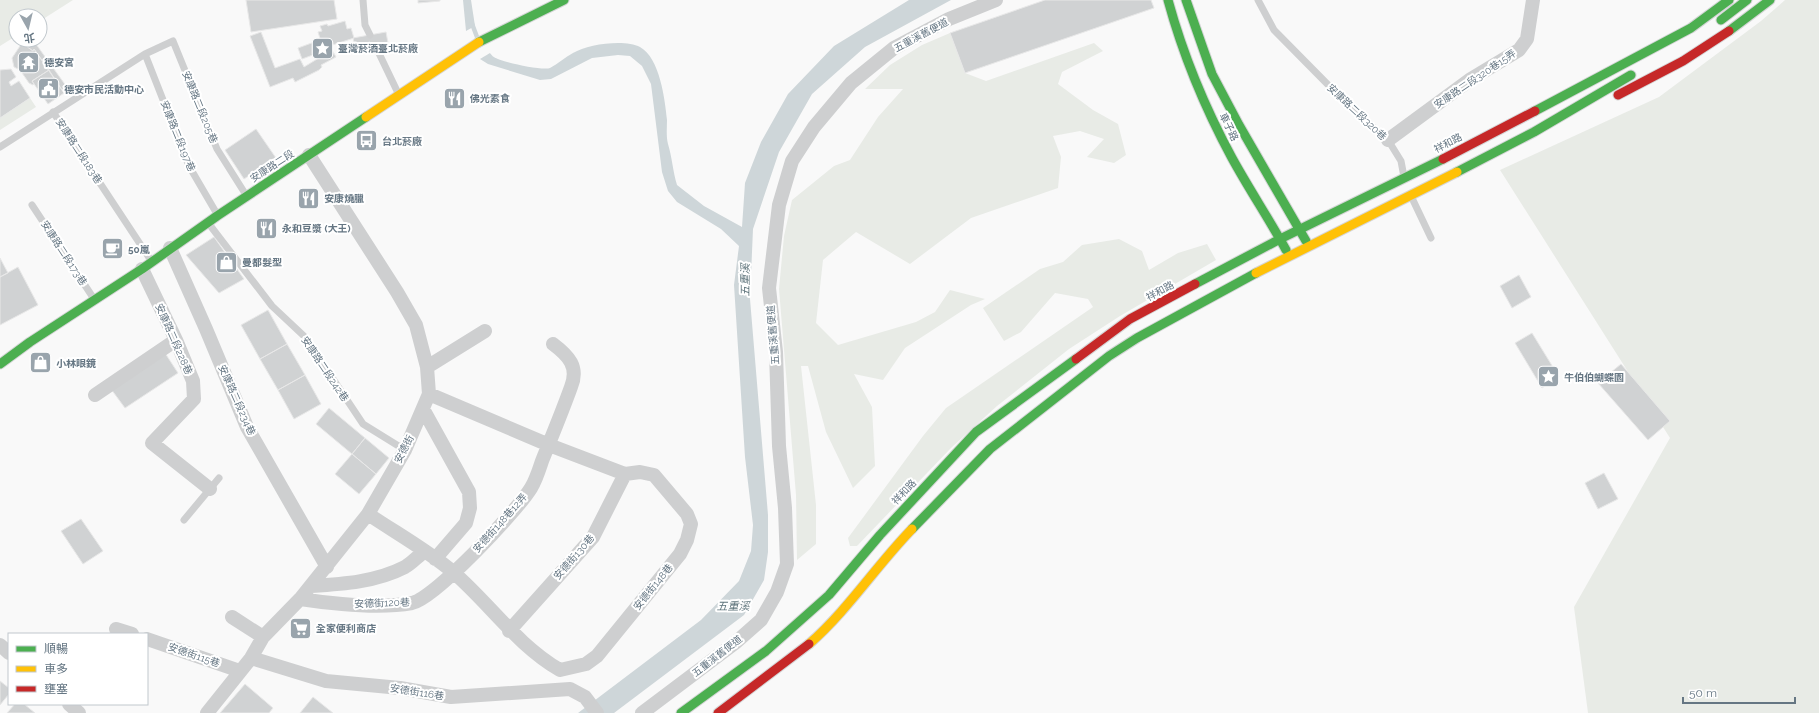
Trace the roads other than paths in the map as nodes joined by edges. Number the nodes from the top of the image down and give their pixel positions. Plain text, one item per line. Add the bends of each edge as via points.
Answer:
1 (363, 0) edge
2 (564, 0) edge
3 (996, 0) edge
4 (1168, 0) edge
5 (1186, 0) edge
6 (1258, 0) edge
7 (1533, 0) edge
8 (1729, 0) edge
9 (1746, 0) edge
10 (1770, 0) edge
11 (1710, 27) dead end
12 (1666, 31) dead end
13 (370, 35) dead end
14 (375, 45) dead end
15 (145, 54) junction
16 (1637, 72) dead end
17 (399, 95) junction
18 (1560, 98) junction
19 (1611, 99) dead end
20 (1598, 105) dead end
21 (53, 112) junction
22 (1534, 132) junction
23 (1388, 140) junction
24 (0, 147) edge
25 (309, 155) junction
26 (1407, 188) junction
27 (247, 196) junction
28 (32, 205) dead end
29 (218, 216) junction
30 (208, 222) junction
31 (1300, 229) junction
32 (1431, 238) dead end
33 (1280, 239) junction
34 (1309, 246) junction
35 (170, 248) junction
36 (1290, 256) junction
37 (147, 266) junction
38 (95, 300) junction
39 (485, 331) dead end
40 (176, 340) junction
41 (553, 344) dead end
42 (0, 364) edge
43 (427, 367) junction
44 (429, 394) junction
45 (95, 395) dead end
46 (423, 409) junction
47 (548, 445) junction
48 (405, 450) junction
49 (625, 474) junction
50 (215, 484) joint
51 (368, 514) junction
52 (184, 520) dead end
53 (430, 555) junction
54 (327, 567) junction
55 (453, 573) junction
56 (311, 586) junction
57 (300, 599) junction
58 (232, 617) dead end
59 (116, 629) dead end
60 (509, 631) junction
61 (129, 633) edge
62 (264, 637) junction
63 (148, 639) edge
64 (0, 645) edge
65 (8, 652) edge
66 (251, 658) junction
67 (240, 672) junction
68 (70, 705) edge
69 (79, 713) edge
70 (207, 713) edge
71 (597, 713) edge
72 (642, 713) edge
73 (682, 713) edge
74 (718, 713) edge

1 - 13 lane via 365,24
2 - 17 main road, 安康路二段 via 480,41
3 - 72 street, 五重溪舊便道 via 949,19 894,48 851,83 814,127 792,161 779,205 768,288 776,352 787,564 777,592 761,620 735,643
4 - 33 main road, 車子路 via 1194,80 1225,145
5 - 31 main road, 車子路 via 1212,74
6 - 23 lane, 安康路二段320巷 via 1274,30 1349,106
7 - 23 street, 安康路二段320巷15弄 via 1526,39 1519,50 1471,79
8 - 18 main road, 祥和路 via 1654,50
9 - 11 main road
10 - 19 main road via 1700,50
12 - 18 main road
14 - 17 lane
15 - 21 lane, 安康路二段183巷
15 - 27 lane, 安康路二段205巷 via 173,42 217,150
15 - 29 lane, 安康路二段197巷 via 189,166
16 - 22 main road, 祥和路
17 - 25 main road, 安康路二段
18 - 26 main road, 祥和路
20 - 22 main road
21 - 24 lane
21 - 37 lane, 安康路二段183巷
22 - 26 main road, 祥和路
23 - 26 lane, 安康路二段320巷 via 1401,161
25 - 27 main road, 安康路二段
25 - 43 street, 安德街 via 416,325
26 - 31 main road, 祥和路
26 - 32 lane, 安康路二段320巷
26 - 34 main road, 祥和路
27 - 29 main road, 安康路二段
28 - 38 lane, 安康路二段173巷
29 - 30 main road, 安康路二段
30 - 35 main road, 安康路二段
30 - 48 lane, 安康路二段242巷 via 272,306 305,337 363,424
31 - 33 main road, 祥和路
31 - 34 main road, 車子路
33 - 36 main road, 車子路
33 - 73 main road, 祥和路 via 1130,319 976,432 880,535 829,595 766,651
34 - 36 main road, 祥和路
35 - 37 main road, 安康路二段
35 - 54 street, 安康路二段234巷 via 247,427
36 - 74 main road, 祥和路 via 1136,338 990,449 893,549 842,612 810,643
37 - 38 main road, 安康路二段
37 - 40 street, 安康路二段228巷
38 - 42 main road, 安康路二段
39 - 43 street
40 - 45 street
40 - 50 street, 安康路二段228巷 via 193,382 194,399 152,442
41 - 47 street, 安德街148巷12弄 via 570,360 574,378
43 - 44 street, 安德街
44 - 46 street, 安德街
44 - 47 street, 安德街148巷
46 - 48 street, 安德街
46 - 53 street via 469,492 470,508 466,523
47 - 49 street, 安德街148巷
47 - 55 street, 安德街148巷12弄 via 531,488
48 - 51 street, 安德街
49 - 60 street, 安德街130巷 via 593,537
49 - 60 street, 安德街148巷 via 640,472 654,475 687,514 691,524 680,554 597,656 586,664 560,670
50 - 52 lane
51 - 53 street, 安德街148巷
51 - 54 street, 安德街
53 - 55 street, 安德街148巷
53 - 56 street via 382,577 343,584
54 - 56 street, 安德街
55 - 57 street, 安德街120巷 via 426,597 412,603 336,604
55 - 60 street, 安德街148巷
56 - 57 street, 安德街
57 - 62 street, 安德街
58 - 62 street
59 - 61 street
62 - 66 street, 安德街
63 - 67 street, 安德街115巷
64 - 65 street
66 - 67 street, 安德街
66 - 71 street, 安德街116巷 via 326,680 400,688 451,697 570,689 585,697
67 - 70 street, 安德街
68 - 69 street

